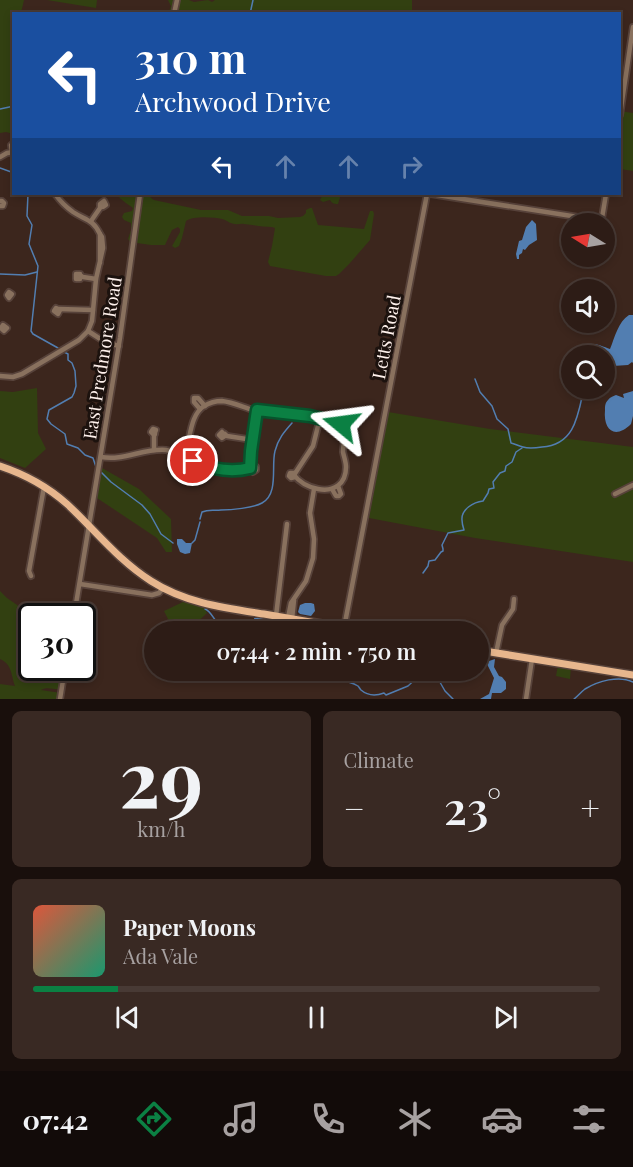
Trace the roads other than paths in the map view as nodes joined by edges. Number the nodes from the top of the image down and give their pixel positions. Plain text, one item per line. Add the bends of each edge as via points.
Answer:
1 (633, 27) edge
2 (624, 83) junction
3 (633, 85) edge
4 (621, 107) edge
5 (56, 195) edge
6 (140, 195) edge
7 (429, 195) edge
8 (435, 195) edge
9 (606, 195) edge
10 (0, 201) edge
11 (0, 206) edge
12 (101, 207) dead end
13 (91, 221) junction
14 (81, 277) dead end
15 (96, 279) junction
16 (60, 310) dead end
17 (93, 310) junction
18 (88, 331) junction
19 (119, 346) junction
20 (0, 376) edge
21 (257, 410) junction
22 (320, 418) junction
23 (154, 435) dead end
24 (225, 436) dead end
25 (253, 440) junction
26 (154, 450) junction
27 (184, 456) junction
28 (101, 457) junction
29 (0, 466) edge
30 (633, 485) edge
31 (44, 487) junction
32 (314, 489) junction
33 (615, 494) dead end
34 (287, 524) dead end
35 (89, 526) junction
36 (30, 576) dead end
37 (80, 584) junction
38 (163, 588) junction
39 (514, 599) dead end
40 (76, 603) edge
41 (276, 616) junction
42 (290, 618) junction
43 (306, 621) edge
44 (345, 621) edge
45 (489, 651) edge
46 (496, 652) junction
47 (532, 658) junction
48 (633, 675) edge
49 (63, 681) edge
50 (60, 699) edge
51 (526, 699) edge

1 - 2 street
2 - 3 street
2 - 4 street
5 - 13 street via 73,213
6 - 19 street, East Predmore Road
7 - 44 street, Letts Road
8 - 9 street via 597,220 602,218
10 - 11 street via 4,204
12 - 13 street
13 - 15 street via 104,248
14 - 15 street
15 - 17 street
16 - 17 street
17 - 18 street
18 - 19 street
18 - 20 street via 22,374
19 - 28 street, East Predmore Road
21 - 22 street
21 - 25 street
21 - 27 street via 221,401 202,407 192,422
22 - 32 street via 313,446 295,475
22 - 32 street via 345,428 345,472 335,488
23 - 26 street
24 - 25 street
25 - 27 street via 250,467 234,471
26 - 27 street
26 - 28 street via 120,458
28 - 35 street, East Predmore Road
29 - 31 main road
30 - 33 street
31 - 35 main road
31 - 36 street
32 - 42 street via 310,513 313,558
34 - 41 street
35 - 37 street, East Predmore Road
35 - 38 main road via 130,567
37 - 38 street via 152,596
37 - 40 street, East Predmore Road
38 - 41 main road via 209,605
39 - 46 street
41 - 42 main road
42 - 43 main road
45 - 46 main road
46 - 47 main road
47 - 48 main road
47 - 51 street
49 - 50 street

